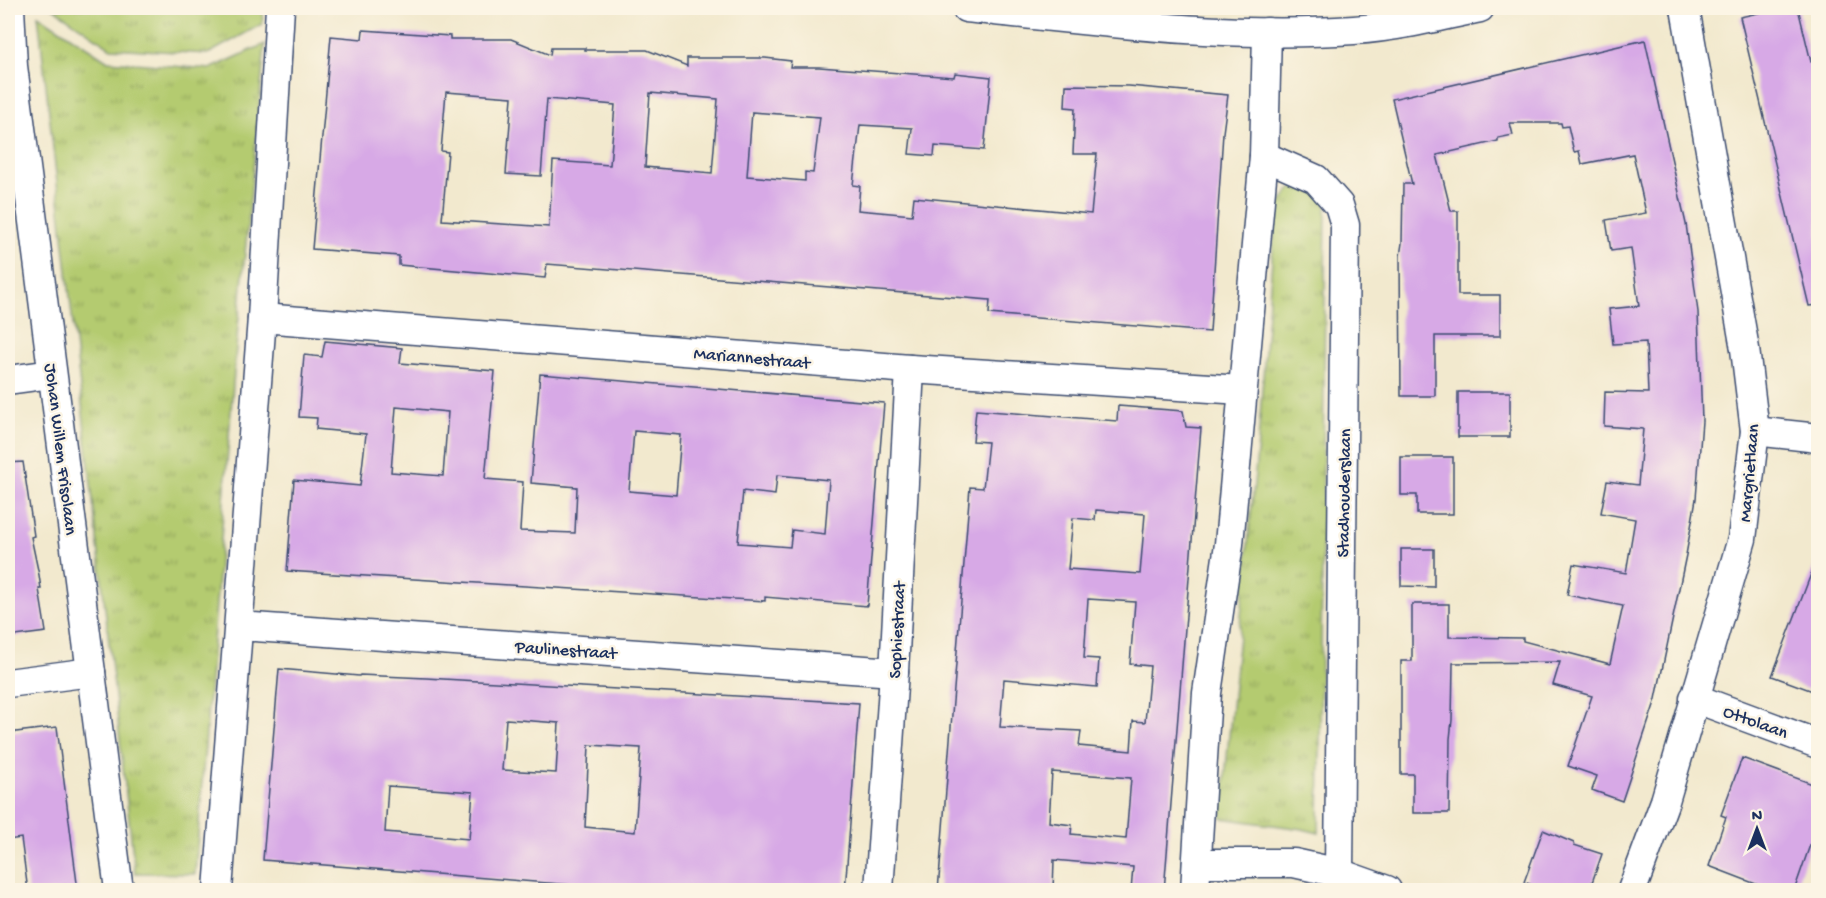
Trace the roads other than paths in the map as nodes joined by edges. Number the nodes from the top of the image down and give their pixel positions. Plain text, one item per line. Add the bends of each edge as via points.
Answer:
1 (10, 8) edge
2 (280, 8) edge
3 (966, 8) edge
4 (1480, 8) edge
5 (1684, 8) edge
6 (1267, 32) junction
7 (1264, 156) junction
8 (262, 318) junction
9 (910, 369) junction
10 (52, 374) junction
11 (8, 380) edge
12 (1242, 390) junction
13 (1755, 431) junction
14 (1818, 438) edge
15 (239, 626) junction
16 (91, 672) junction
17 (894, 672) junction
18 (8, 683) edge
19 (1694, 698) junction
20 (1818, 744) edge
21 (1197, 863) junction
22 (1339, 873) junction
23 (118, 891) edge
24 (218, 891) edge
25 (879, 891) edge
26 (1195, 891) edge
27 (1387, 891) edge
28 (1632, 891) edge

1 - 10 street, Johan Willem Frisolaan via 13,66
2 - 8 street
3 - 6 street via 1187,30
4 - 6 street via 1355,30
5 - 13 street, Margrietlaan via 1745,349
6 - 7 street
7 - 12 street
7 - 22 street, Stadhouderslaan via 1316,179 1339,205 1345,225
8 - 9 street, Mariannestraat
8 - 15 street
9 - 12 street, Mariannestraat
9 - 17 street, Sophiestraat
10 - 11 street
10 - 16 street, Johan Willem Frisolaan
12 - 21 street via 1229,544 1207,693
13 - 14 street
13 - 19 street, Margrietlaan via 1742,539
15 - 17 street, Paulinestraat
15 - 24 street
16 - 18 street
16 - 23 street, Johan Willem Frisolaan
17 - 25 street, Sophiestraat
19 - 20 street, Ottolaan
19 - 28 street, Margrietlaan via 1665,801
21 - 22 street via 1294,863
21 - 26 street
22 - 27 street

